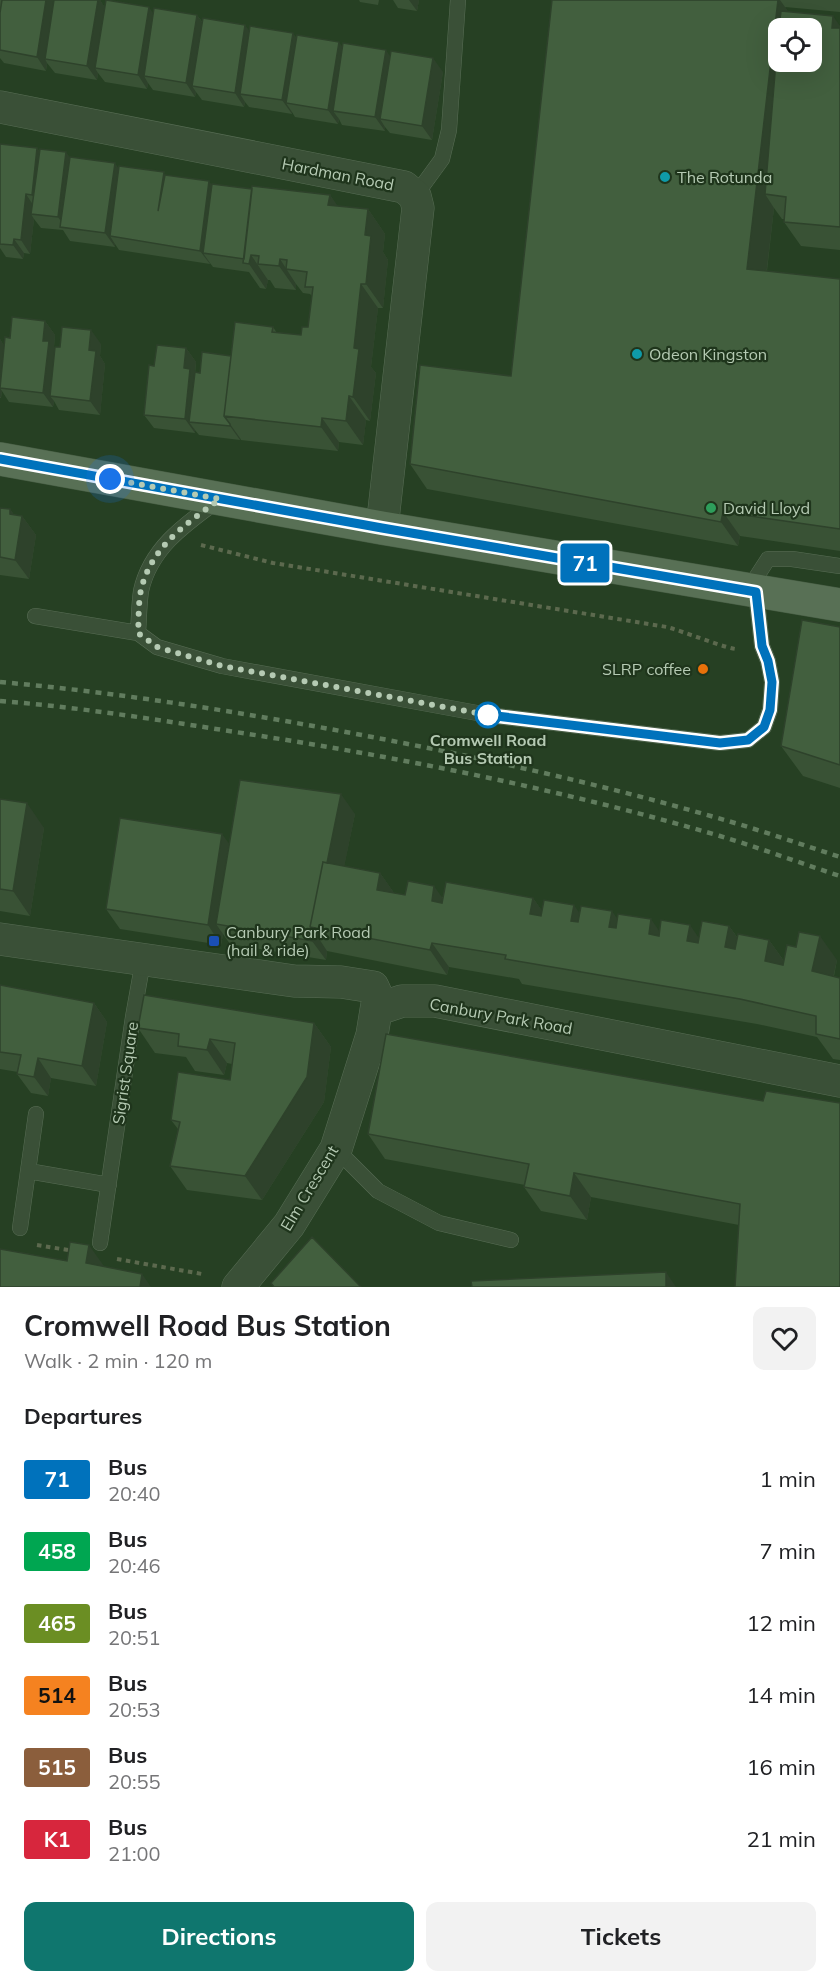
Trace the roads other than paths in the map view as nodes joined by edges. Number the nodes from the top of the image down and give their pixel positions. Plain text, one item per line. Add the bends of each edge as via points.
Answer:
1 (458, 0) edge
2 (0, 107) edge
3 (415, 196) junction
4 (0, 459) edge
5 (220, 499) junction
6 (382, 528) junction
7 (840, 566) edge
8 (756, 592) junction
9 (840, 605) edge
10 (35, 616) dead end
11 (138, 633) junction
12 (0, 939) edge
13 (143, 961) junction
14 (378, 1009) junction
15 (840, 1081) edge
16 (36, 1114) dead end
17 (336, 1149) junction
18 (28, 1171) junction
19 (109, 1185) junction
20 (20, 1228) dead end
21 (512, 1240) dead end
22 (100, 1243) dead end
23 (238, 1287) edge

1 - 3 lane via 449,130 442,159
2 - 3 street, Hardman Road via 404,187
3 - 6 street, Hardman Road via 417,208
4 - 5 main road
5 - 6 main road
5 - 11 lane via 178,530 153,559 141,590
6 - 8 main road
7 - 8 lane via 768,559 757,576
8 - 9 main road
8 - 11 lane via 762,646 772,682 770,710 764,727 748,740 720,743 488,715 222,666 157,647
10 - 11 lane
12 - 13 street
13 - 14 street via 373,987
13 - 19 lane, Sigrist Square
14 - 15 street, Canbury Park Road via 402,1002 435,1001
14 - 17 street, Elm Crescent
16 - 18 lane
17 - 21 lane via 378,1191 440,1223
17 - 23 street, Elm Crescent via 289,1225
18 - 19 lane
18 - 20 lane
19 - 22 lane, Sigrist Square

